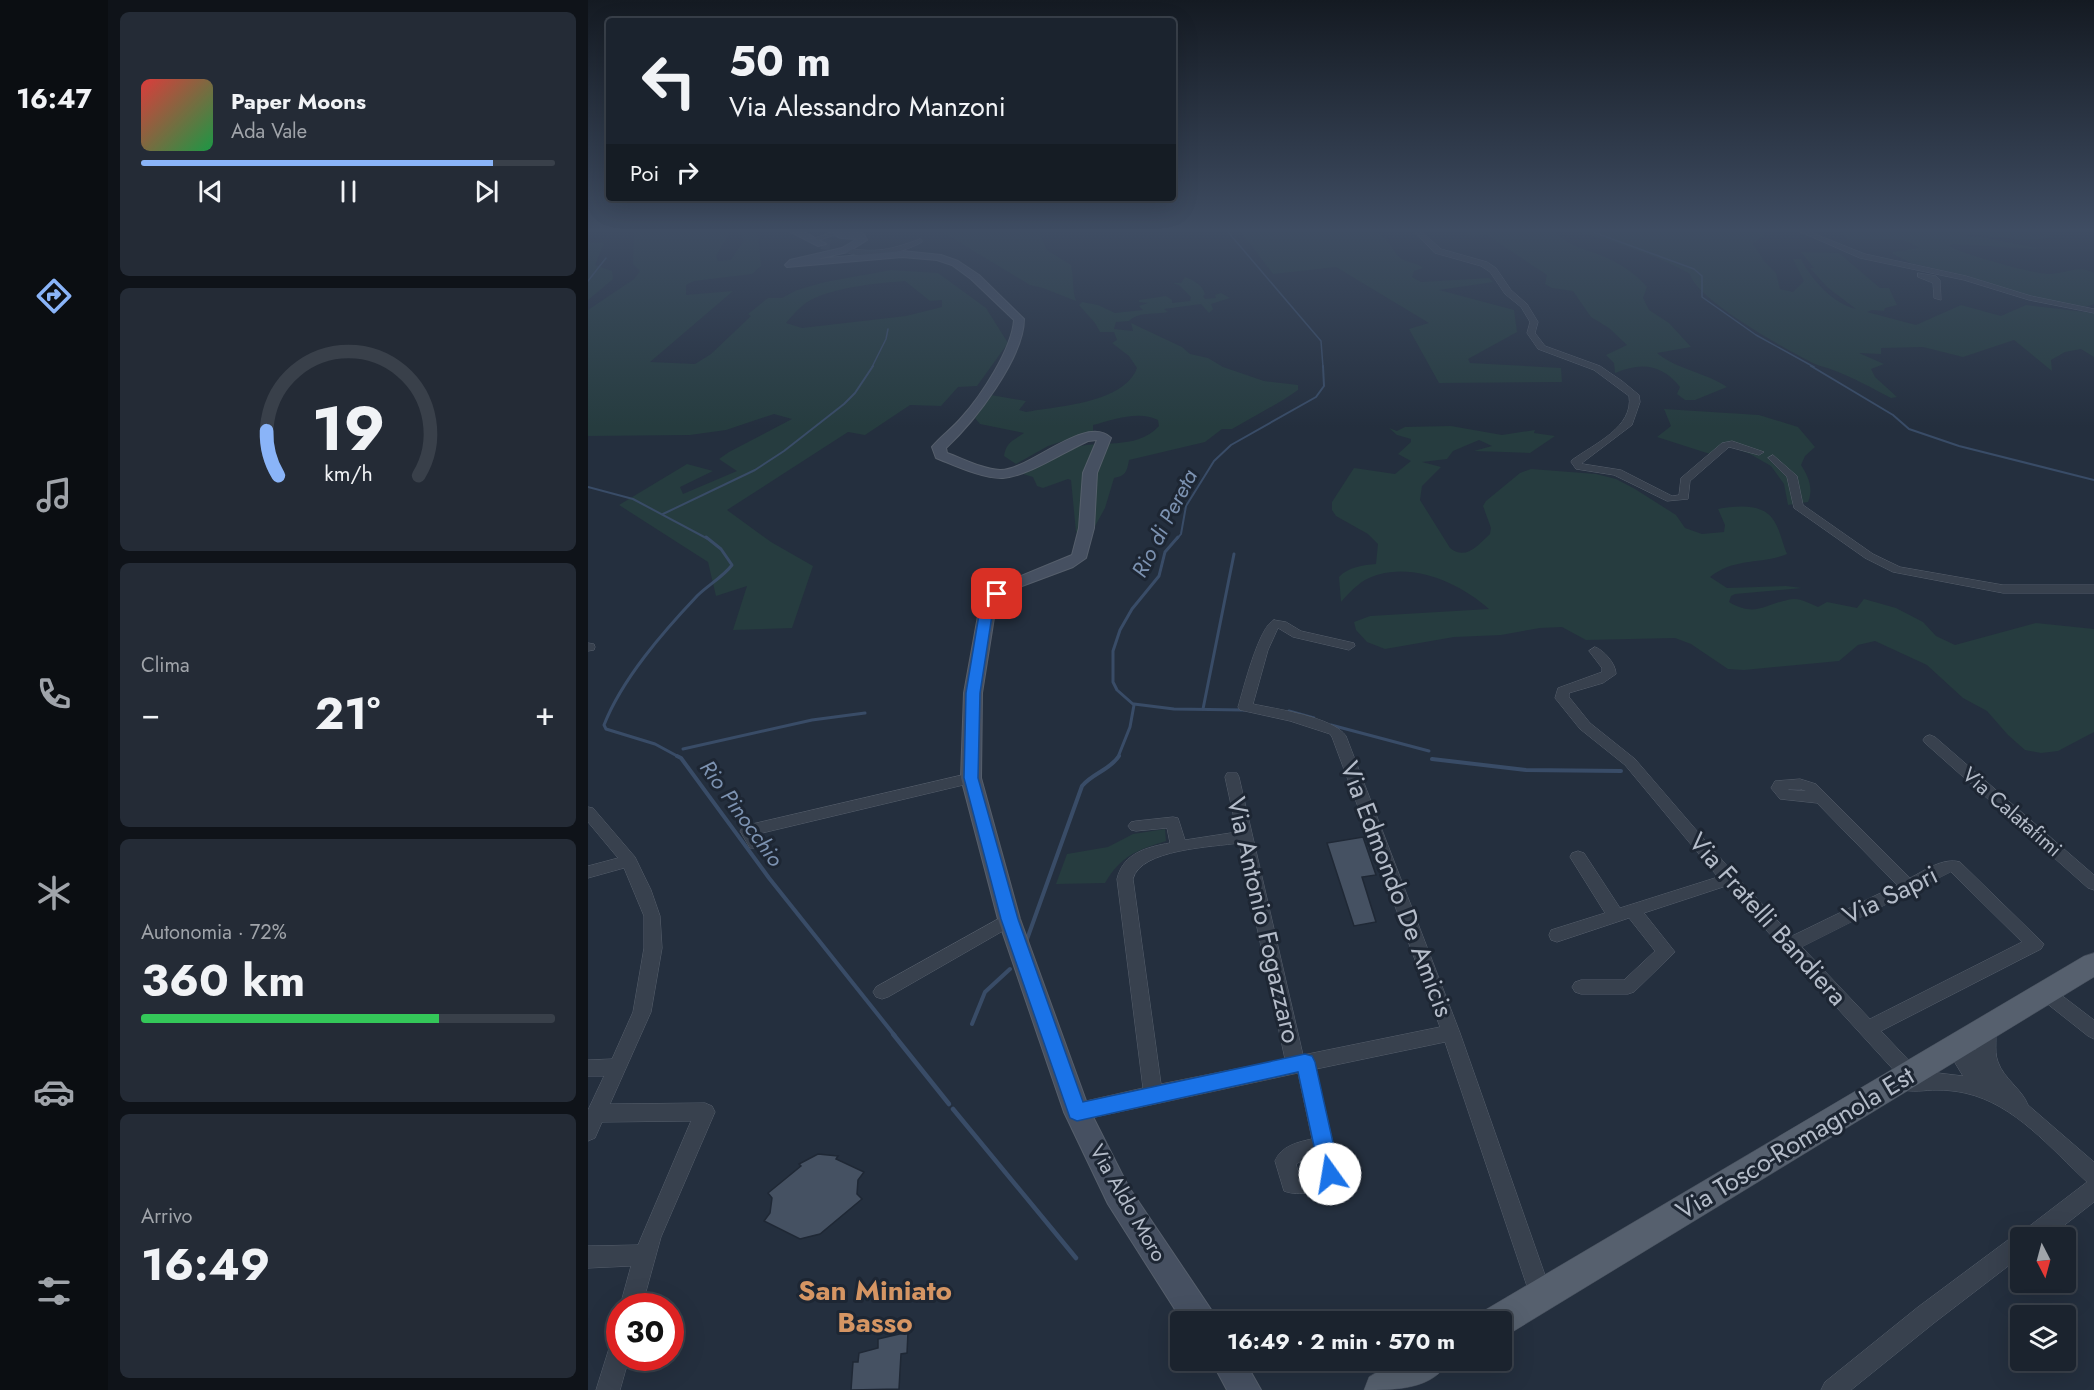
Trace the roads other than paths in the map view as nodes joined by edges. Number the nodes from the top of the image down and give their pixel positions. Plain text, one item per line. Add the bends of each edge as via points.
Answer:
1 (996, 297) edge
2 (1514, 297) edge
3 (2025, 297) edge
4 (2094, 311) edge
5 (1759, 452) dead end
6 (1773, 458) dead end
7 (2094, 589) edge
8 (1349, 646) dead end
9 (1594, 651) dead end
10 (1930, 740) dead end
11 (1232, 777) dead end
12 (971, 778) junction
13 (1822, 798) dead end
14 (588, 812) edge
15 (1136, 826) dead end
16 (1246, 836) junction
17 (756, 844) dead end
18 (1179, 846) junction
19 (1578, 857) dead end
20 (629, 861) junction
21 (588, 872) edge
22 (1729, 879) junction
23 (2094, 884) edge
24 (1907, 885) junction
25 (1634, 912) junction
26 (1617, 917) junction
27 (1009, 919) junction
28 (1557, 935) dead end
29 (1790, 945) junction
30 (2094, 964) edge
31 (1581, 987) dead end
32 (882, 992) dead end
33 (2046, 993) junction
34 (1867, 1029) junction
35 (1987, 1029) junction
36 (2094, 1031) edge
37 (1451, 1034) junction
38 (1955, 1048) junction
39 (1301, 1063) junction
40 (618, 1067) junction
41 (588, 1068) edge
42 (1901, 1079) junction
43 (1988, 1081) junction
44 (1153, 1094) junction
45 (1077, 1112) junction
46 (598, 1113) junction
47 (588, 1132) edge
48 (1324, 1147) dead end
49 (2094, 1175) edge
50 (2094, 1189) edge
51 (2044, 1227) edge
52 (2010, 1252) edge
53 (645, 1255) junction
54 (588, 1257) edge
55 (635, 1293) edge
56 (1541, 1295) junction
57 (1194, 1311) edge
58 (1512, 1313) edge
59 (613, 1371) edge
60 (1233, 1371) edge
61 (1413, 1371) edge
62 (608, 1390) edge
63 (1245, 1390) edge
64 (1383, 1390) edge
65 (1833, 1390) edge

1 - 12 main road, Via Aldo Moro via 1021,323 992,384 969,418 939,447 944,457 1000,474 1083,438 1104,438 1092,464 1083,545 1077,558 1007,588 988,605 973,693
2 - 5 street via 1534,322 1531,333 1535,344 1548,353 1591,364 1634,395 1629,423 1576,462 1580,467 1617,472 1677,500 1684,497 1685,480 1726,445
3 - 4 street
6 - 7 street via 1792,476 1798,506 1882,564 2003,590
8 - 37 street, Via Edmondo De Amicis via 1297,634 1274,624 1245,707 1293,717 1335,731 1339,736
9 - 22 street, Via Fratelli Bandiera via 1609,668 1609,674 1594,683 1563,691 1562,698 1585,726 1630,762
10 - 23 street, Via Calatafimi
11 - 16 street, Via Antonio Fogazzaro
12 - 17 street via 748,831
12 - 27 main road, Via Aldo Moro
13 - 24 street
14 - 20 street
15 - 18 street via 1173,822
16 - 18 street
16 - 39 street, Via Antonio Fogazzaro
18 - 44 street via 1141,856 1125,879
19 - 26 street
20 - 21 street
20 - 40 street via 651,916 653,948 642,1012
22 - 25 street
22 - 29 street, Via Fratelli Bandiera
24 - 29 street, Via Sapri
24 - 34 street, Via Sapri via 1954,866 2036,944
25 - 26 street
25 - 31 street via 1666,952 1628,987
26 - 28 street
27 - 32 street
27 - 45 main road, Via Aldo Moro
29 - 34 street, Via Fratelli Bandiera
30 - 33 main road, Via Tosco-Romagnola Est
33 - 35 main road, Via Tosco-Romagnola Est
33 - 36 street
34 - 42 street, Via Fratelli Bandiera
35 - 38 main road, Via Tosco-Romagnola Est
35 - 43 street
37 - 39 street
37 - 56 street, Via Edmondo De Amicis
38 - 42 main road, Via Tosco-Romagnola Est
38 - 43 street
39 - 44 street
39 - 48 street, Via Antonio Fogazzaro
40 - 41 street
40 - 46 street
42 - 43 street
42 - 56 main road, Via Tosco-Romagnola Est
43 - 49 street
44 - 45 street
45 - 57 main road, Via Aldo Moro via 1118,1195
46 - 47 street
46 - 53 street via 705,1112
50 - 51 street
52 - 65 street
53 - 54 street
53 - 55 street
56 - 58 main road, Via Tosco-Romagnola Est
59 - 62 street
60 - 63 main road
61 - 64 main road

